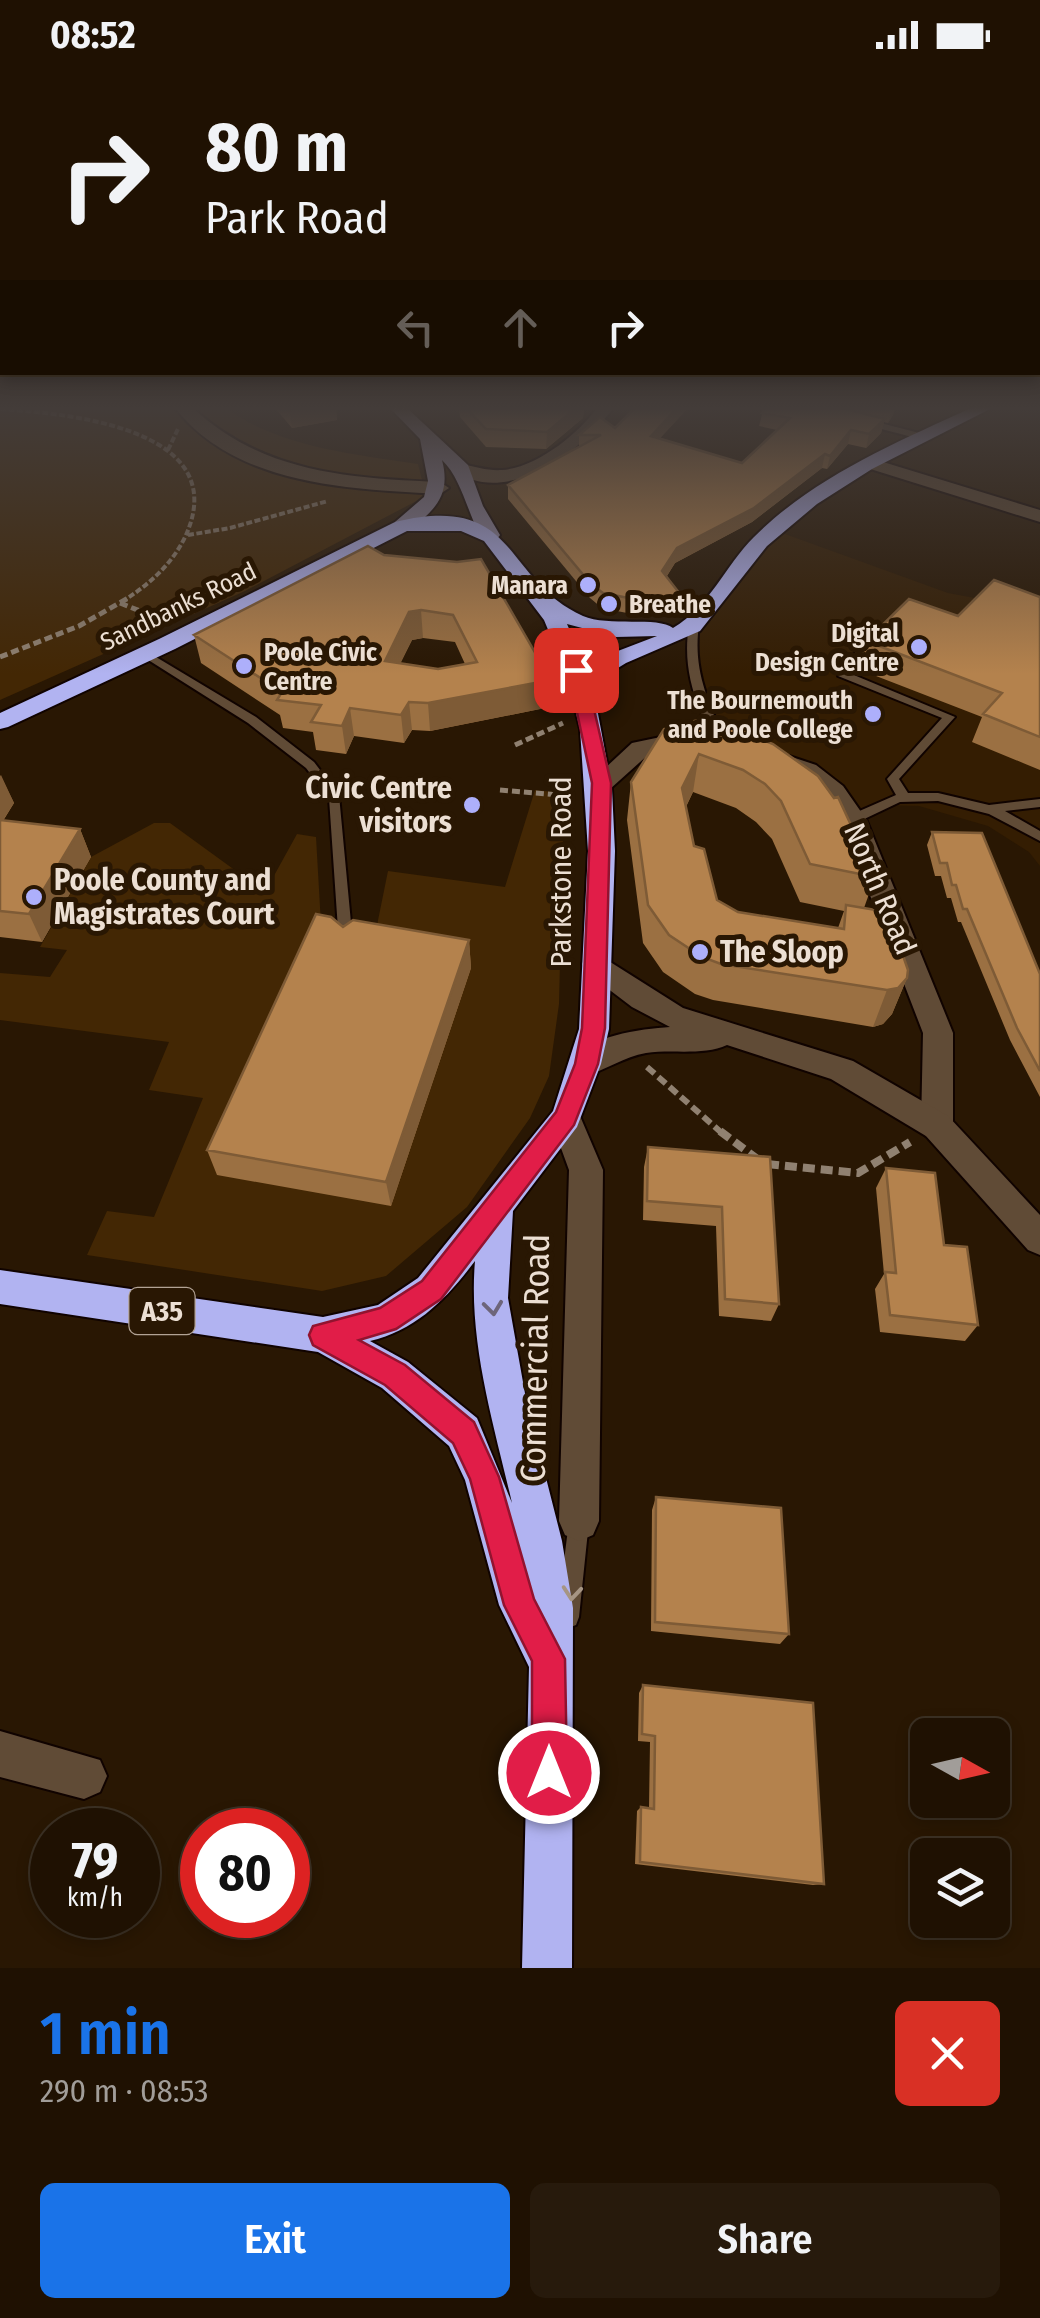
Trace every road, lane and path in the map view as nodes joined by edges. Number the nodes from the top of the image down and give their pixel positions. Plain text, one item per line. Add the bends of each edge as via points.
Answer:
1 (195, 497) edge
2 (342, 497) edge
3 (436, 497) edge
4 (471, 497) edge
5 (823, 497) edge
6 (979, 497) edge
7 (1040, 516) edge
8 (402, 526) junction
9 (188, 535) junction
10 (490, 535) junction
11 (545, 600) junction
12 (120, 603) junction
13 (169, 623) dead end
14 (694, 625) junction
15 (882, 629) edge
16 (146, 654) junction
17 (0, 657) edge
18 (585, 702) junction
19 (0, 722) edge
20 (725, 738) joint
21 (515, 745) dead end
22 (770, 756) edge
23 (601, 789) junction
24 (500, 790) dead end
25 (904, 797) junction
26 (1040, 803) edge
27 (985, 810) junction
28 (853, 820) junction
29 (1040, 836) edge
30 (346, 946) edge
31 (596, 964) junction
32 (738, 1038) junction
33 (623, 1045) junction
34 (586, 1064) junction
35 (566, 1118) junction
36 (937, 1126) junction
37 (496, 1211) junction
38 (1040, 1240) edge
39 (0, 1287) edge
40 (323, 1335) junction
41 (579, 1522) joint
42 (548, 1659) junction
43 (0, 1754) edge
44 (84, 1776) dead end
45 (547, 1968) edge

1 - 9 path
2 - 9 path
3 - 8 main road
4 - 10 main road, Parkstone Road
5 - 14 highway via 760,543
6 - 7 street
8 - 10 highway, Sandbanks Road via 436,524
8 - 16 highway, Sandbanks Road
9 - 12 path via 163,569
10 - 11 highway, Parkstone Road / A35
11 - 14 highway, A35 via 561,614 604,630
11 - 18 highway, Parkstone Road / A35 via 570,649
12 - 13 path
12 - 17 path
14 - 18 highway via 592,673
14 - 20 lane via 688,654 698,693
15 - 25 lane via 842,674 950,717 893,779
16 - 19 highway, Sandbanks Road
16 - 30 lane via 252,720 310,765 335,798
18 - 21 path
18 - 23 highway, Parkstone Road / A35
20 - 23 street via 641,748
22 - 28 street, North Road via 807,771 834,792
23 - 24 path via 557,796
23 - 31 highway, Parkstone Road / A35
25 - 27 lane
25 - 28 lane
26 - 27 lane
27 - 29 lane
28 - 36 street, North Road via 938,1033
31 - 32 street via 673,1016
31 - 34 highway, Parkstone Road / A35
32 - 33 street
32 - 36 street via 842,1070
33 - 34 street
33 - 36 path via 742,1151 767,1164 858,1174
34 - 35 highway, Parkstone Road / A35
35 - 37 highway, Parkstone Road / A35
35 - 41 street, Commercial Road via 586,1170
36 - 38 street
37 - 40 highway, A35 via 432,1290 386,1320
37 -> 42 highway, Commercial Road / A35 via 490,1298 552,1608
39 - 40 highway, A35
40 - 42 highway, Commercial Road / A35 via 395,1375 464,1432 484,1477 520,1605
41 -> 42 lane, Commercial Road via 571,1611
42 - 45 highway, Commercial Road / A35
43 - 44 street

